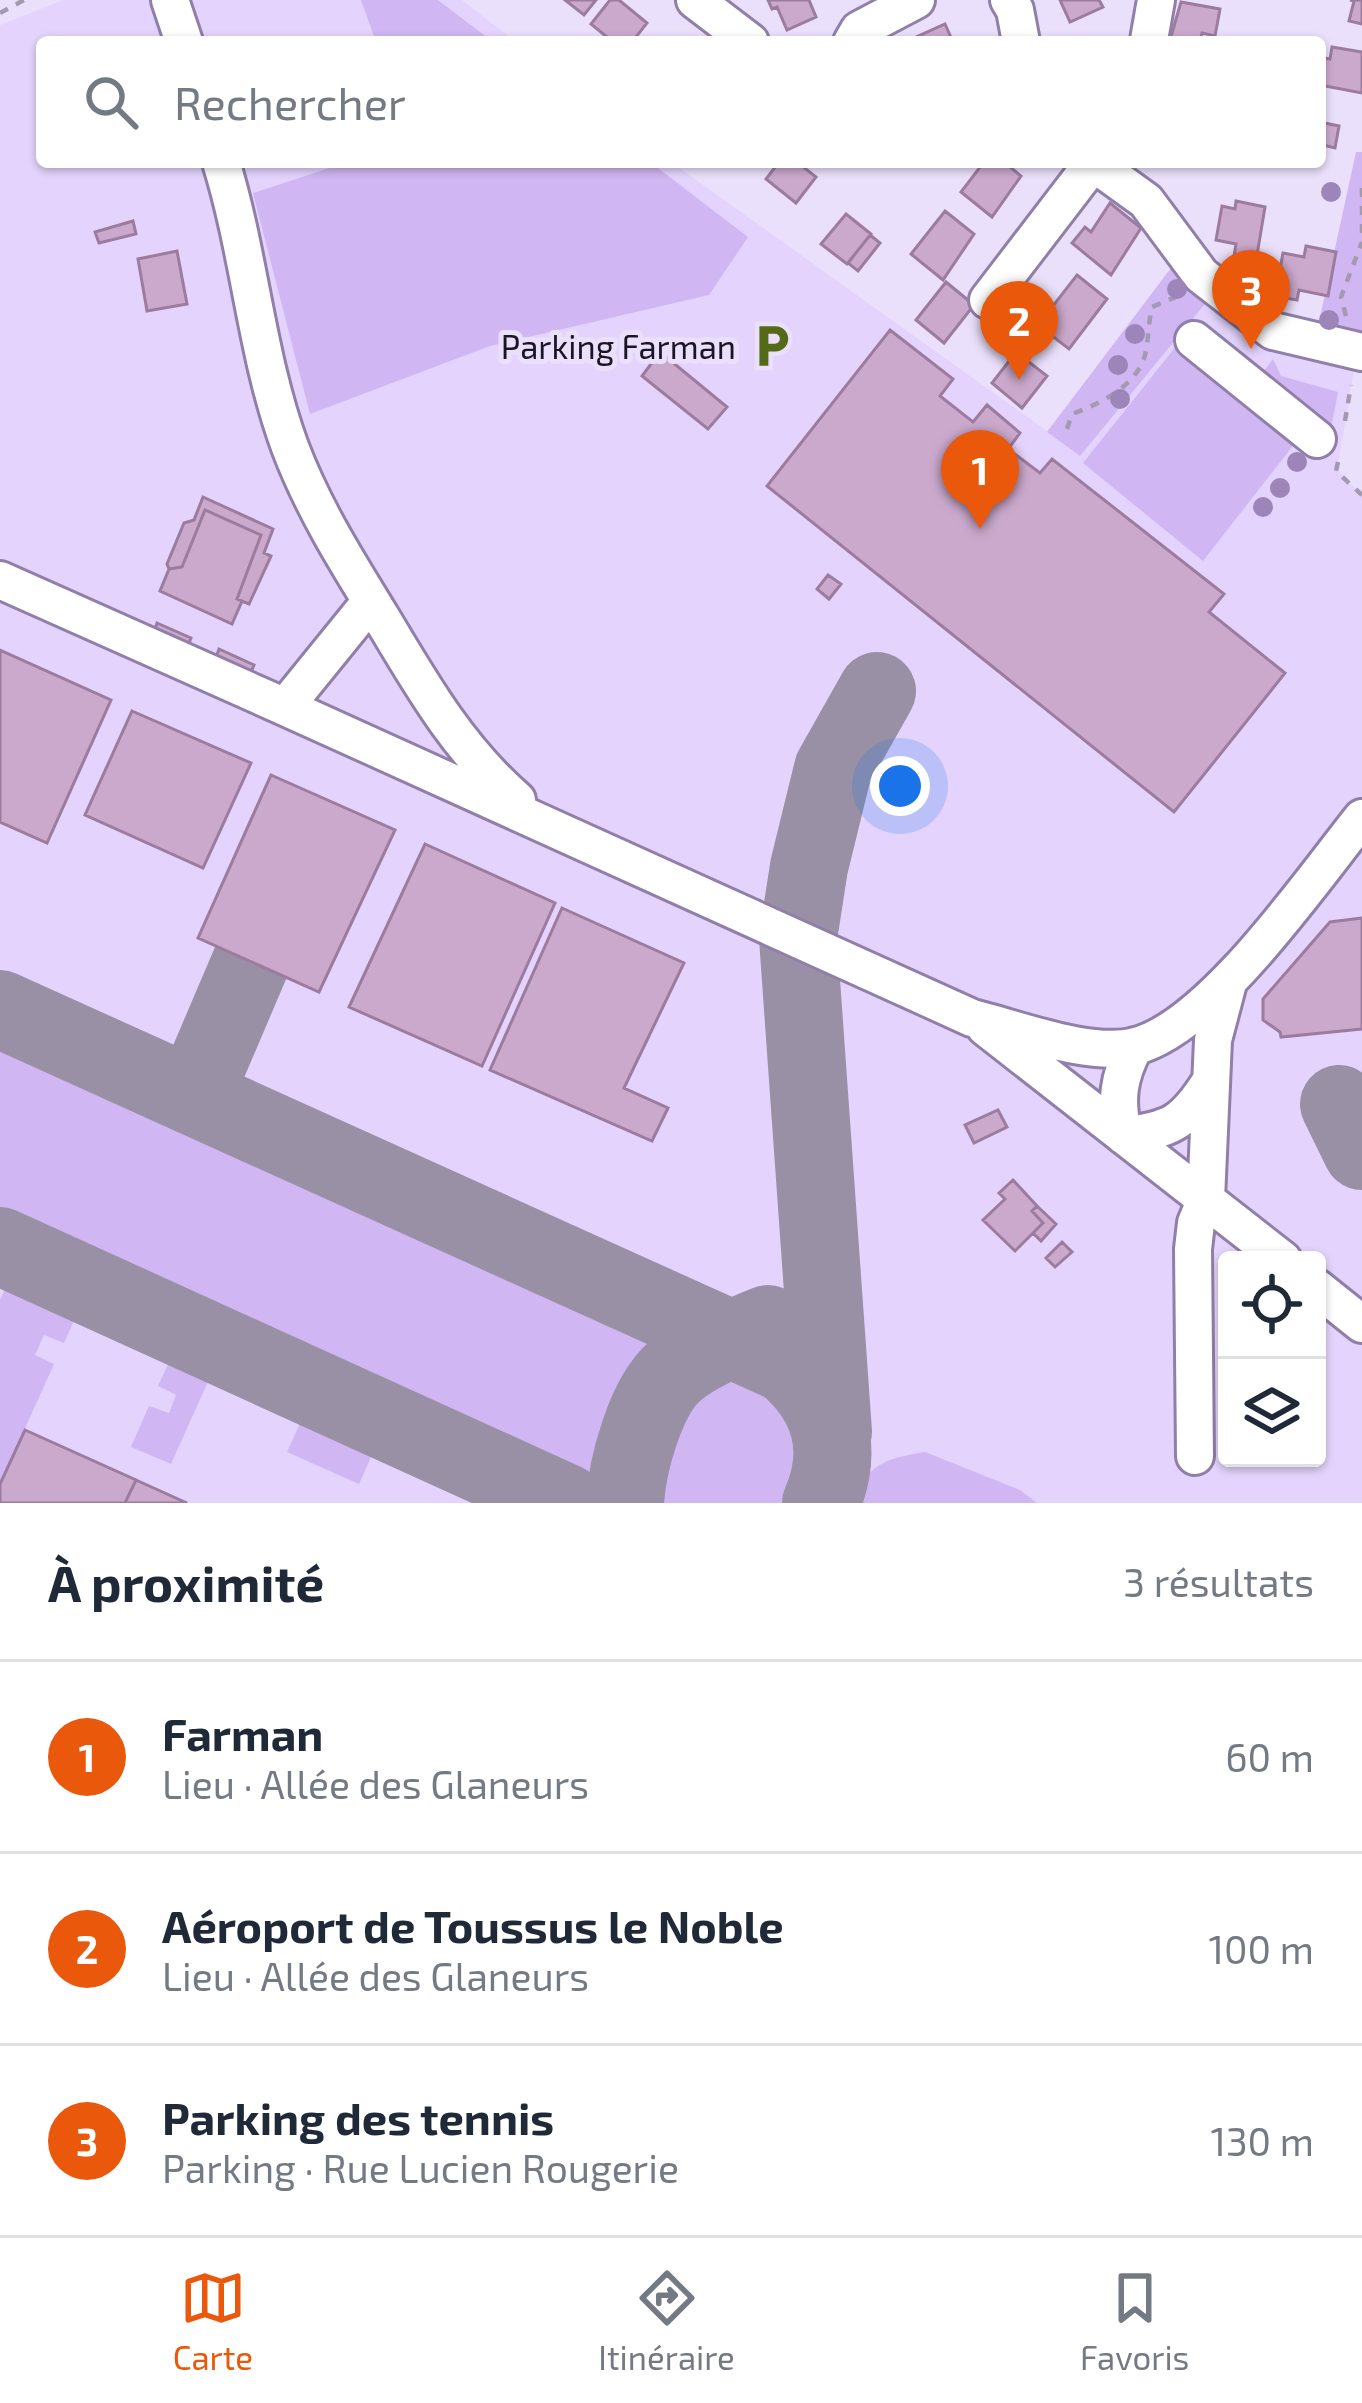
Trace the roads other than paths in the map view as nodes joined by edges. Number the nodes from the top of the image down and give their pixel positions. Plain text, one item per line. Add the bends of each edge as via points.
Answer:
1 (170, 0) edge
2 (694, 0) edge
3 (916, 0) edge
4 (1009, 0) edge
5 (1156, 0) edge
6 (182, 36) edge
7 (742, 36) edge
8 (856, 36) edge
9 (1021, 36) edge
10 (1150, 36) edge
11 (222, 168) edge
12 (1088, 168) edge
13 (1099, 168) edge
14 (988, 300) dead end
15 (1194, 340) dead end
16 (1359, 352) edge
17 (1317, 439) dead end
18 (0, 580) edge
19 (371, 602) junction
20 (285, 706) junction
21 (536, 817) junction
22 (1362, 818) edge
23 (1228, 983) junction
24 (973, 1018) junction
25 (1136, 1046) junction
26 (1210, 1082) junction
27 (1124, 1136) junction
28 (1206, 1199) junction
29 (1271, 1251) edge
30 (1326, 1295) edge
31 (1362, 1324) edge
32 (1195, 1456) dead end

1 - 6 street
2 - 7 street
3 - 8 street
4 - 9 street
5 - 10 street
11 - 19 street via 290,447
12 - 14 street
13 - 16 street via 1146,201 1208,280 1273,331
15 - 17 street
18 - 20 street
19 - 20 street
19 - 21 street via 445,724
20 - 21 street
21 - 24 street
22 - 23 street
23 - 25 street
23 - 26 street
24 - 25 street via 1084,1046
24 - 27 street
25 - 27 street via 1116,1105
26 - 27 street via 1167,1130
26 - 28 street
27 - 28 street
28 - 29 street
28 - 32 street via 1193,1249
30 - 31 street

